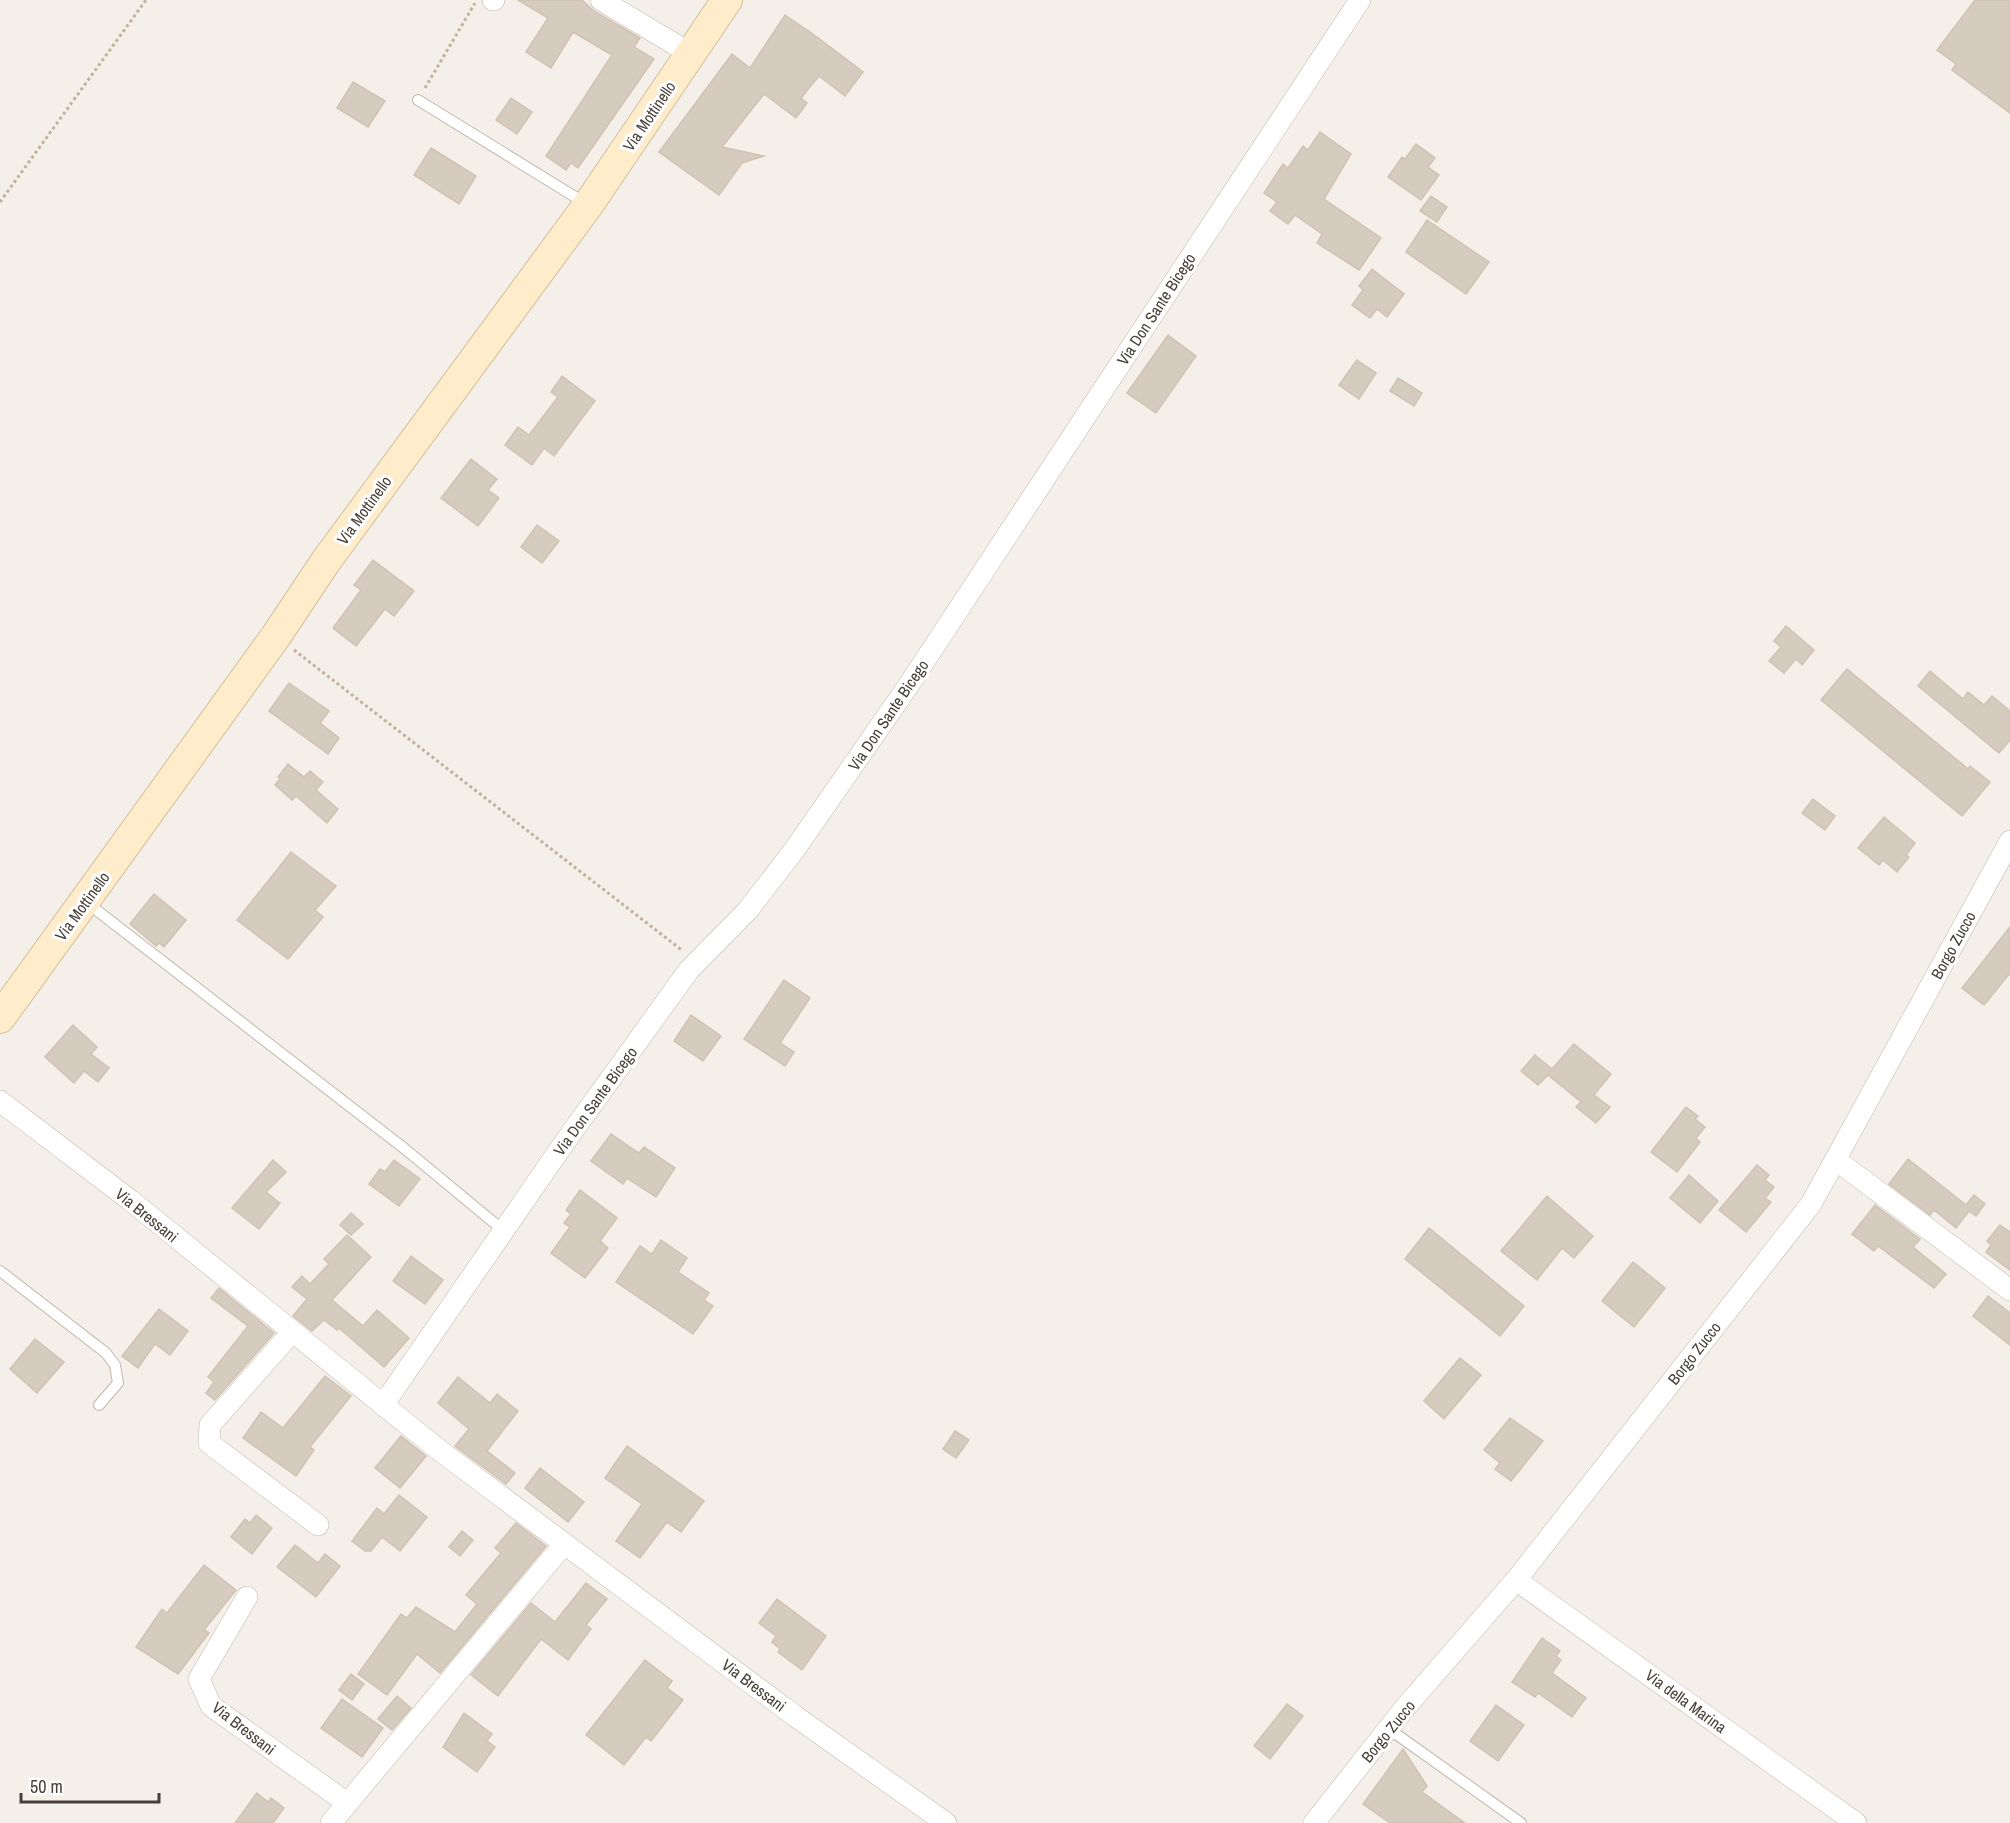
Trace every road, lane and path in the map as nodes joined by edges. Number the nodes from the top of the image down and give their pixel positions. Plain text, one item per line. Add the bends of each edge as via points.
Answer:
1 (146, 0) edge
2 (477, 0) edge
3 (601, 0) edge
4 (727, 0) edge
5 (1360, 0) edge
6 (690, 54) junction
7 (418, 100) joint
8 (0, 202) edge
9 (588, 205) junction
10 (276, 636) junction
11 (2010, 841) edge
12 (85, 902) junction
13 (697, 962) junction
14 (0, 1018) edge
15 (0, 1101) edge
16 (1836, 1160) junction
17 (504, 1231) junction
18 (0, 1271) edge
19 (2010, 1290) edge
20 (292, 1332) junction
21 (99, 1405) dead end
22 (382, 1405) junction
23 (318, 1525) dead end
24 (564, 1544) junction
25 (1516, 1580) junction
26 (247, 1596) dead end
27 (1389, 1729) junction
28 (347, 1803) junction
29 (331, 1823) edge
30 (946, 1823) edge
31 (1314, 1823) edge
32 (1521, 1823) edge
33 (1856, 1823) edge

1 - 8 path
2 - 7 path
3 - 6 street
4 - 6 street, Via Mottinello
5 - 13 street, Via Don Sante Bicego via 908,686 795,849 748,910
6 - 9 street, Via Mottinello
7 - 9 lane
9 - 10 street, Via Mottinello via 326,561
10 - 12 street, Via Mottinello
10 - 13 path
11 - 16 street, Borgo Zucco
12 - 14 street, Via Mottinello
12 - 17 lane via 405,1149
13 - 17 street, Via Don Sante Bicego
15 - 20 street, Via Bressani via 130,1200
16 - 19 street
16 - 25 street, Borgo Zucco via 1811,1204
17 - 22 street, Via Don Sante Bicego
18 - 21 lane via 106,1353 115,1365 118,1383
20 - 22 street, Via Bressani
20 - 23 street via 210,1425 209,1443
22 - 24 street, Via Bressani
24 - 28 street
24 - 30 street, Via Bressani
25 - 27 street, Borgo Zucco
25 - 33 street, Via della Marina
26 - 28 street, Via Bressani via 199,1679 211,1706
27 - 31 street, Borgo Zucco
27 - 32 lane
28 - 29 street

